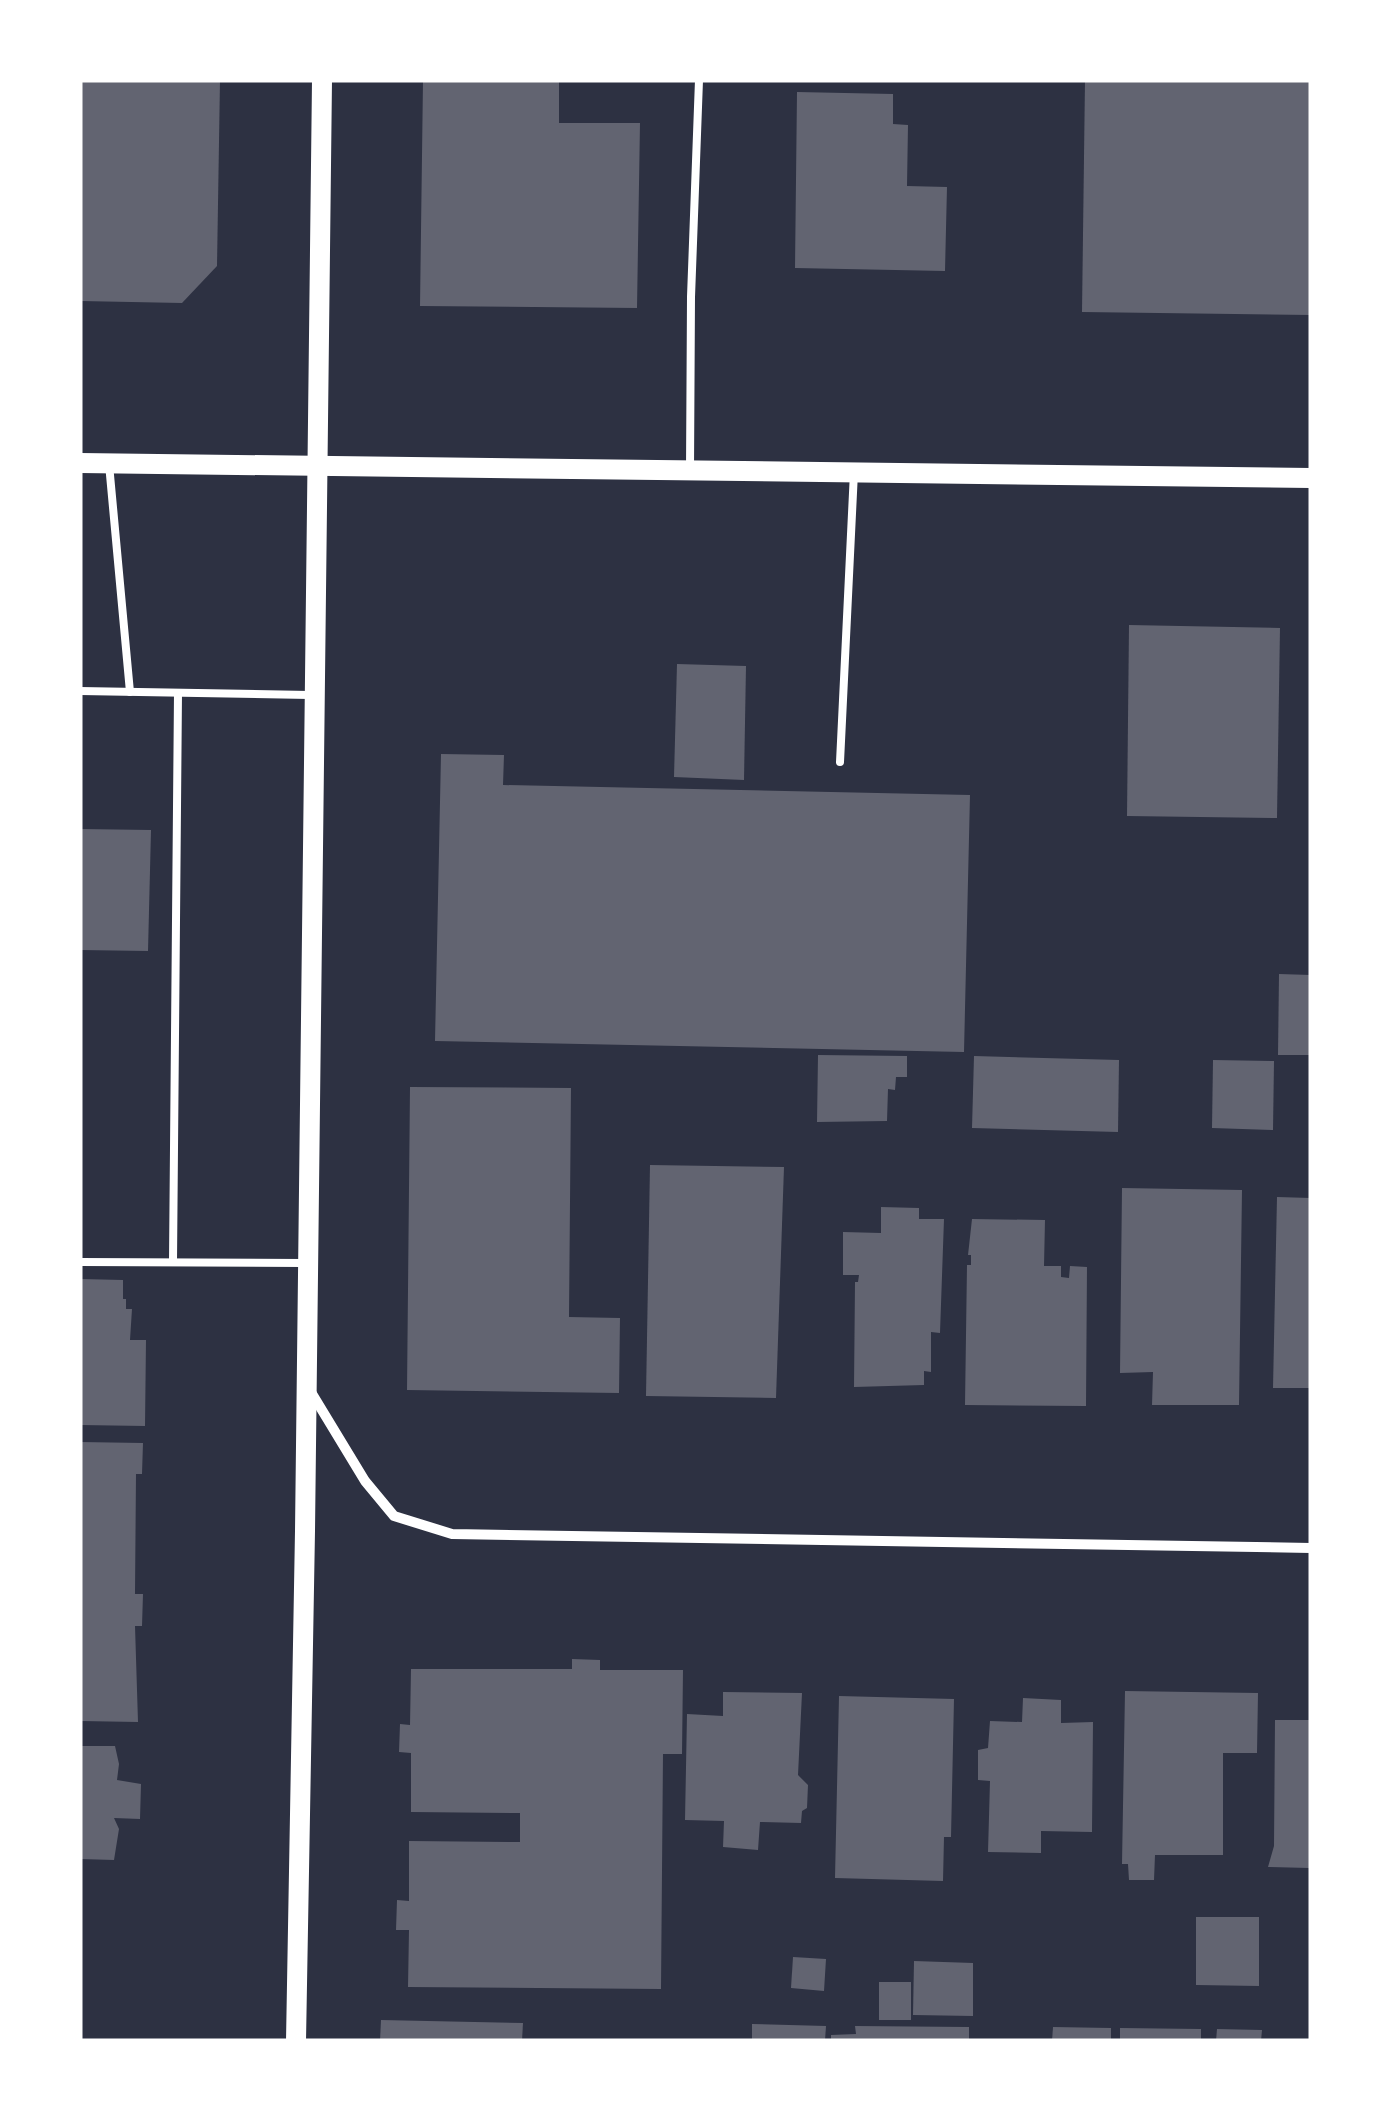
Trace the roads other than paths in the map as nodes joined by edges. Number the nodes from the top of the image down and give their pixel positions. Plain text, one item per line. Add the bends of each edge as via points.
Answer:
1 (322, 80) edge
2 (699, 80) edge
3 (80, 463) edge
4 (109, 464) junction
5 (316, 466) junction
6 (690, 470) junction
7 (854, 471) junction
8 (1311, 478) edge
9 (80, 691) edge
10 (130, 692) junction
11 (178, 692) junction
12 (314, 695) junction
13 (840, 762) dead end
14 (80, 1262) edge
15 (173, 1262) junction
16 (308, 1263) junction
17 (307, 1384) junction
18 (1311, 1548) edge
19 (296, 2041) edge

1 - 5 main road
2 - 6 lane
3 - 4 main road
4 - 5 main road
4 - 10 lane
5 - 6 main road
5 - 12 main road
6 - 7 main road
7 - 8 main road
7 - 13 lane
9 - 10 lane
10 - 11 lane
11 - 12 lane
11 - 15 lane
12 - 16 main road
14 - 15 lane
15 - 16 lane
16 - 17 main road
17 - 18 street via 394,1516 452,1534
17 - 19 main road

